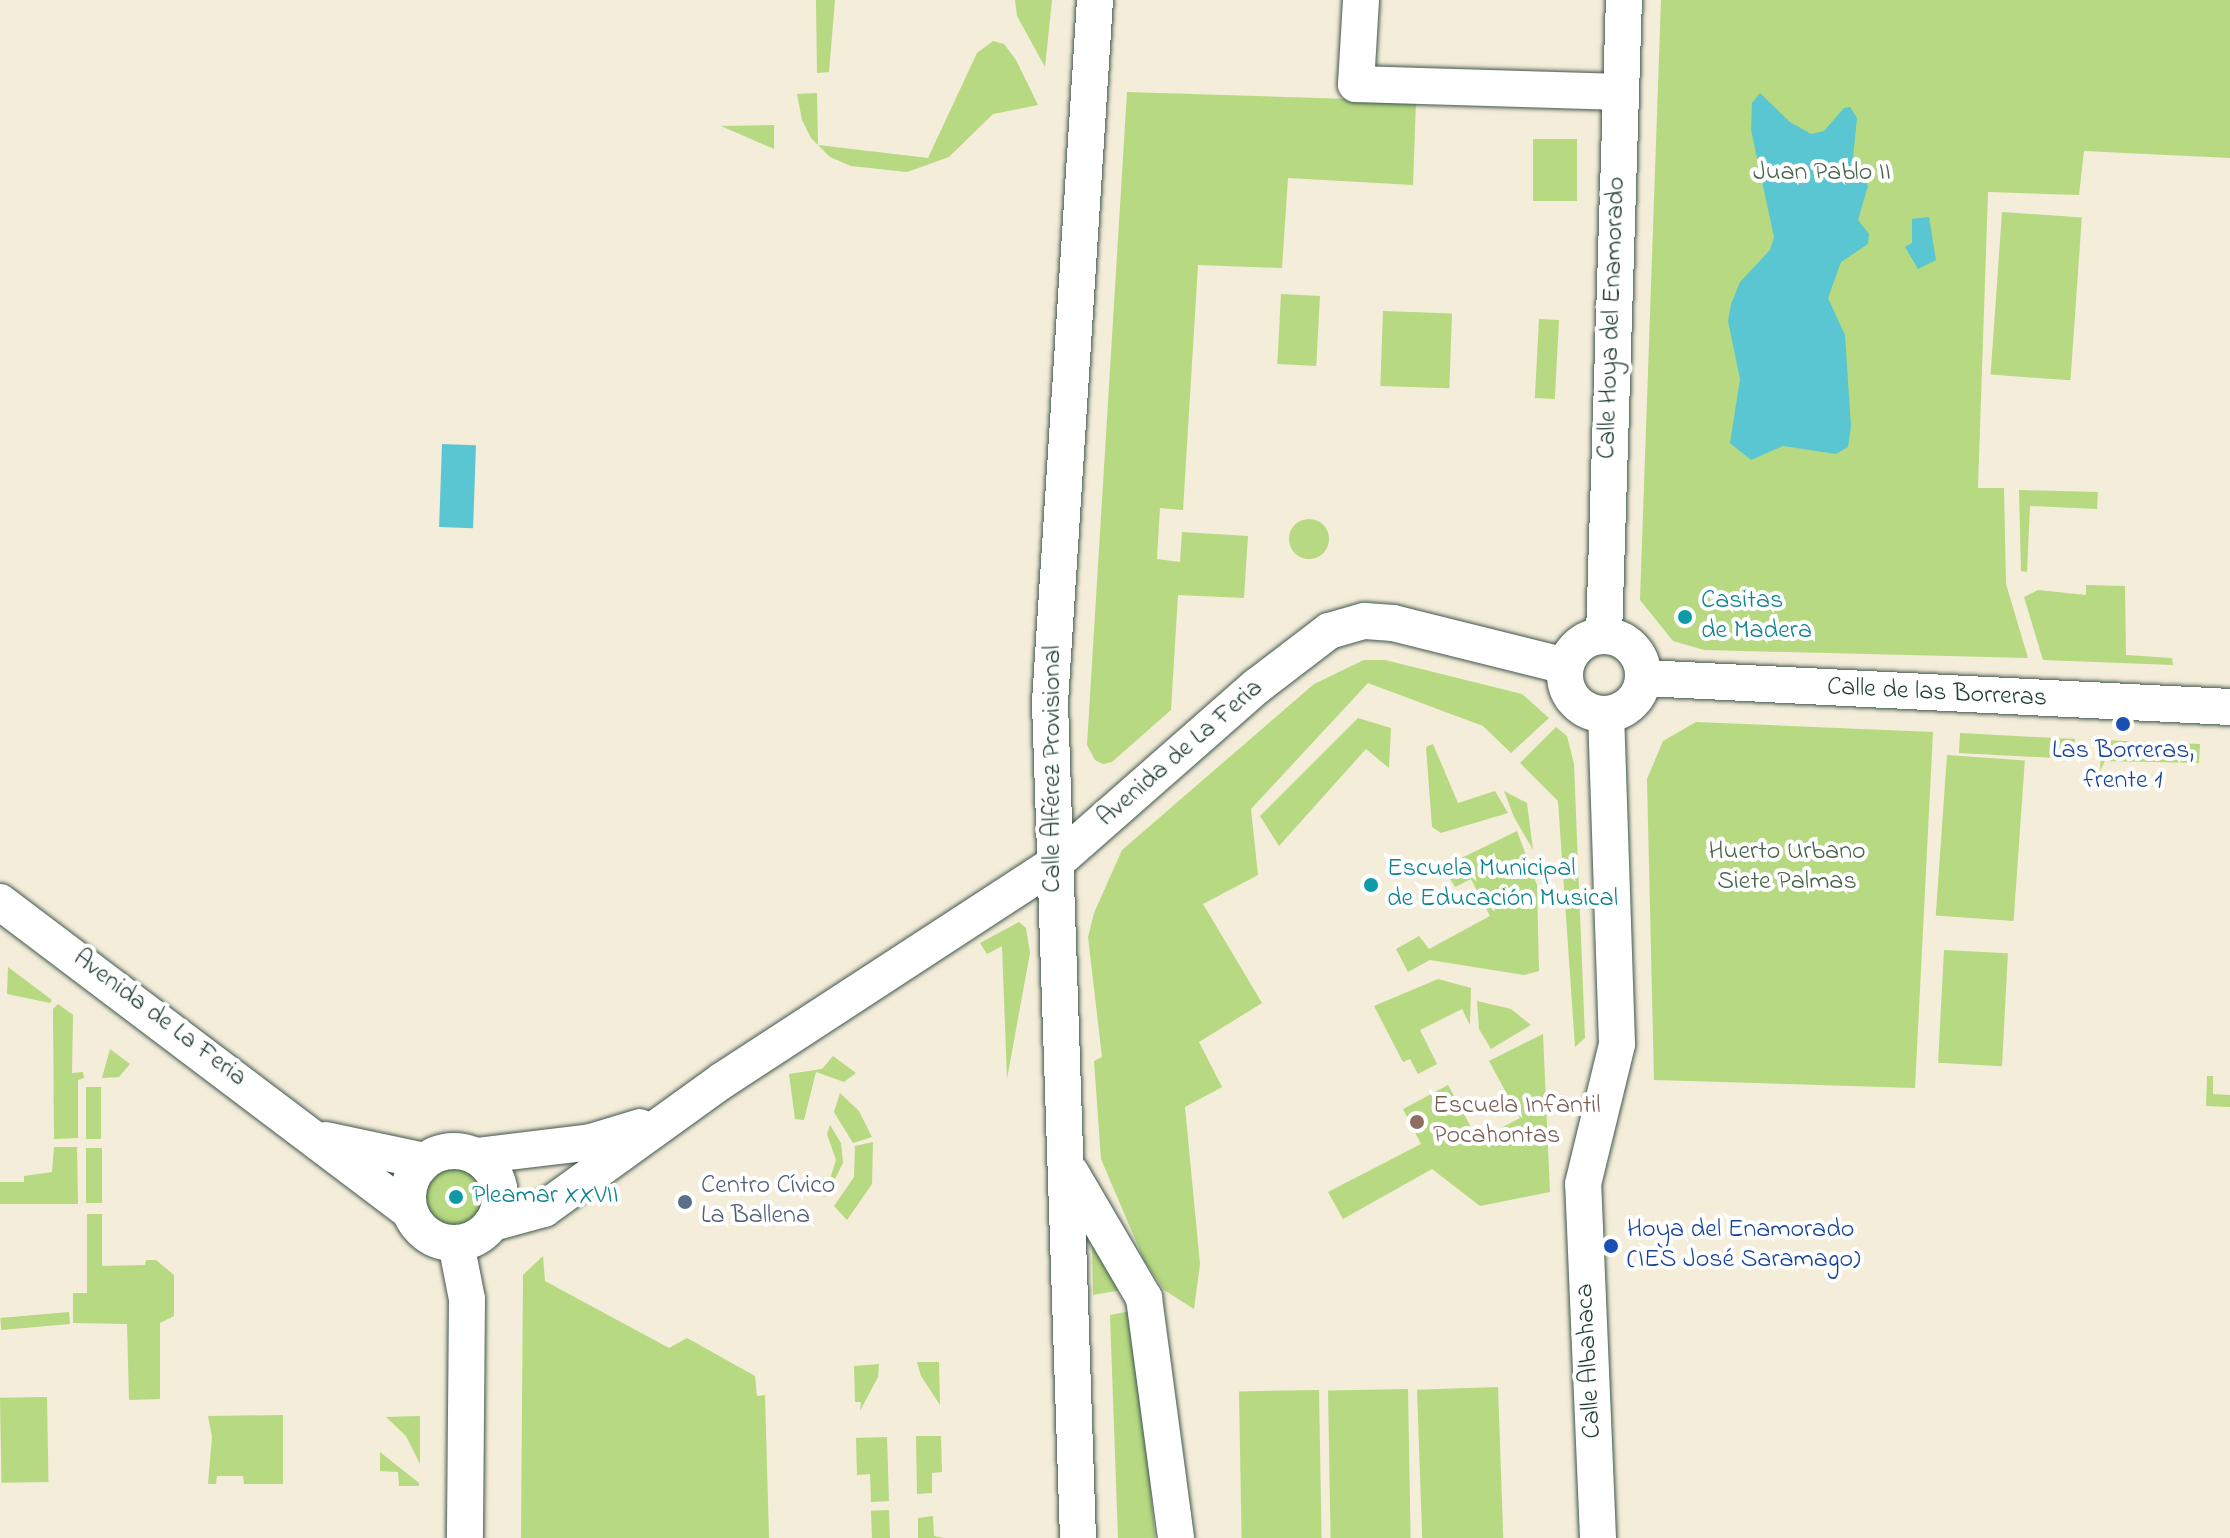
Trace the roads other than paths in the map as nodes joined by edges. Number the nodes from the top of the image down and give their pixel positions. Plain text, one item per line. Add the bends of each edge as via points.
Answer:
1 (1095, 0) edge
2 (1361, 0) edge
3 (1624, 0) edge
4 (1621, 92) junction
5 (1604, 635) junction
6 (1566, 666) junction
7 (1644, 678) junction
8 (2230, 707) edge
9 (1606, 714) junction
10 (1053, 865) junction
11 (0, 902) edge
12 (669, 1117) junction
13 (317, 1138) junction
14 (476, 1156) junction
15 (424, 1161) junction
16 (1067, 1166) junction
17 (409, 1211) junction
18 (492, 1223) junction
19 (456, 1243) junction
20 (465, 1538) edge
21 (1078, 1538) edge
22 (1176, 1538) edge
23 (1598, 1538) edge

1 - 10 street, Calle Alférez Provisional via 1050,702
2 - 4 street via 1356,84
3 - 4 street, Calle Hoya del Enamorado
4 - 5 street, Calle Hoya del Enamorado
5 - 6 street via 1580,645
5 - 7 street via 1625,641 1640,657
6 - 9 street via 1566,684 1574,700
6 - 10 street, Avenida de La Feria via 1393,623 1345,625 1257,686
7 - 8 street, Calle de las Borreras
7 - 9 street via 1631,703
9 - 23 street, Calle Albahaca via 1617,1044 1583,1184
10 - 12 street, Avenida de La Feria
10 - 16 street, Calle Alférez Provisional
11 - 13 street, Avenida de La Feria
12 - 14 street, Avenida de La Feria via 591,1142
12 - 18 street, Avenida de La Feria via 544,1209
13 - 15 street, Avenida de La Feria
13 - 17 street, Avenida de La Feria
14 - 15 street via 449,1150
14 - 18 street via 496,1178 500,1193
15 - 17 street via 409,1184
16 - 21 street, Calle Alférez Provisional
16 - 22 street via 1144,1298
17 - 19 street via 428,1236
18 - 19 street via 477,1237
19 - 20 street via 467,1299

